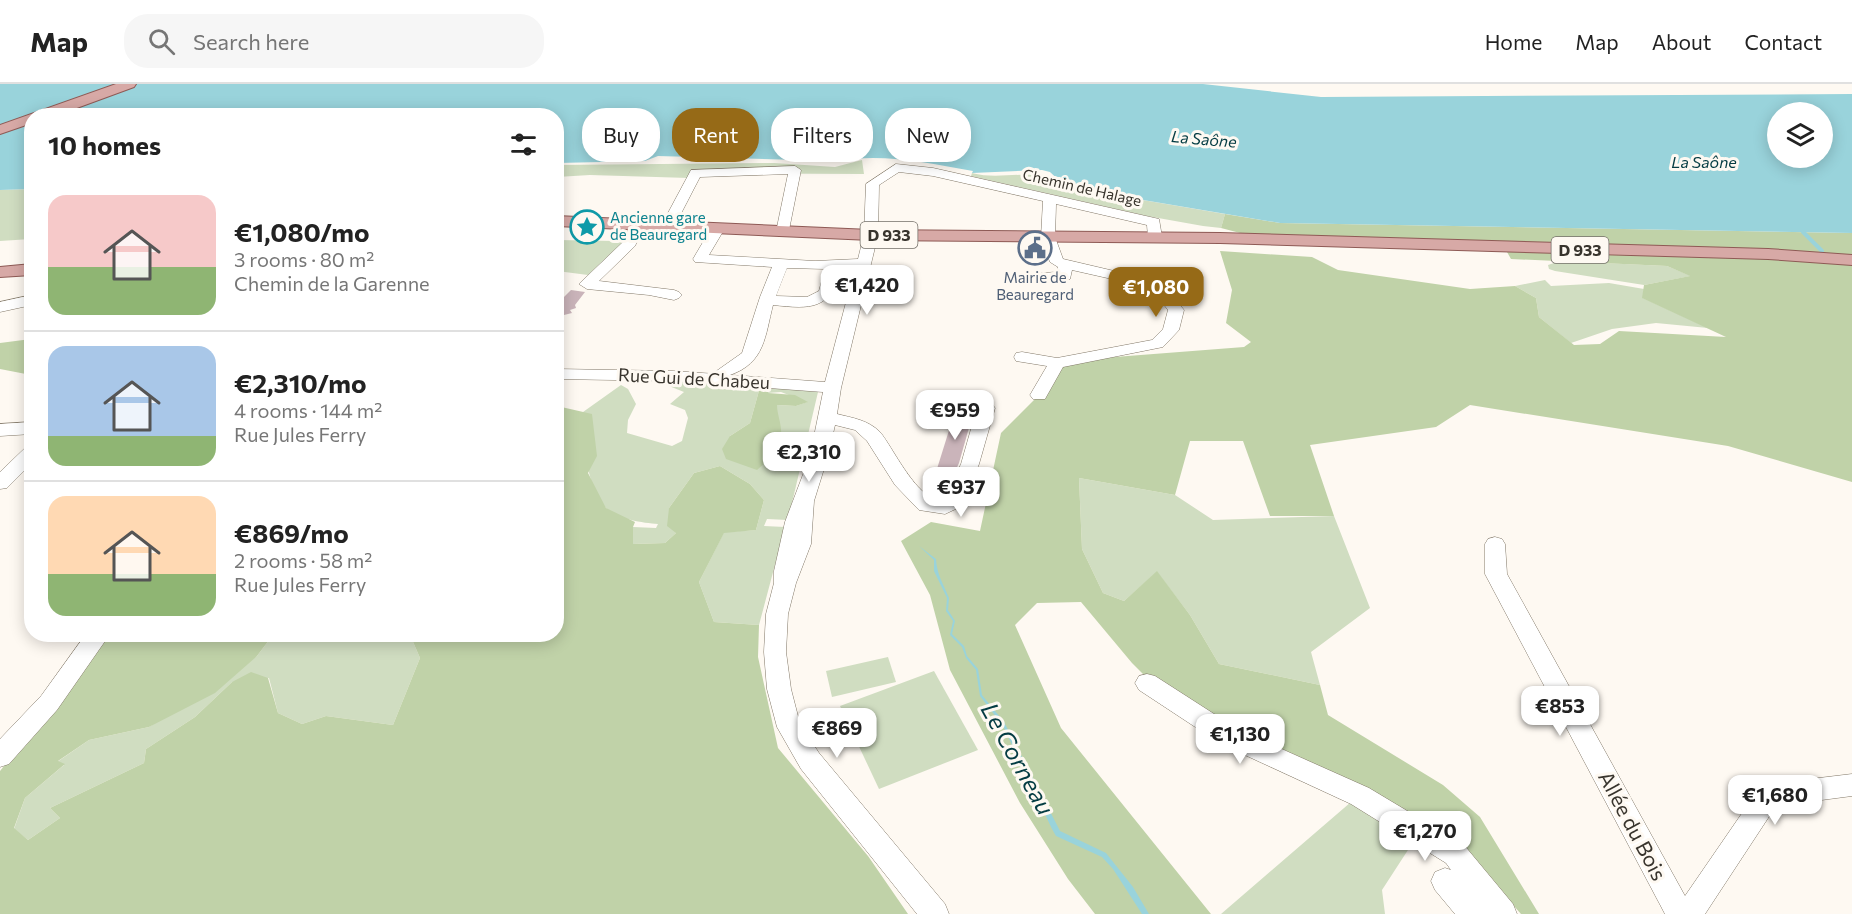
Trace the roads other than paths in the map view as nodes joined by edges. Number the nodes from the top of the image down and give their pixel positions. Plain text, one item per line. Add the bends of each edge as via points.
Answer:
1 (129, 84) edge
2 (62, 108) edge
3 (24, 121) edge
4 (0, 130) edge
5 (1050, 198) junction
6 (564, 222) edge
7 (668, 225) junction
8 (718, 228) junction
9 (1155, 229) junction
10 (635, 230) junction
11 (783, 232) junction
12 (871, 235) junction
13 (1048, 237) junction
14 (1852, 260) edge
15 (862, 263) junction
16 (781, 264) junction
17 (1065, 264) junction
18 (833, 265) junction
19 (24, 270) edge
20 (0, 272) edge
21 (1025, 278) dead end
22 (674, 295) dead end
23 (766, 300) junction
24 (24, 302) edge
25 (0, 307) edge
26 (1022, 357) dead end
27 (1057, 363) junction
28 (723, 372) dead end
29 (564, 374) edge
30 (832, 388) junction
31 (1039, 395) dead end
32 (959, 397) dead end
33 (828, 417) junction
34 (24, 428) edge
35 (0, 430) edge
36 (24, 461) edge
37 (0, 483) edge
38 (1495, 544) dead end
39 (93, 642) edge
40 (1147, 683) dead end
41 (0, 756) edge
42 (1852, 785) edge
43 (1445, 881) dead end
44 (935, 914) edge
45 (1473, 914) edge
46 (1503, 914) edge
47 (1680, 914) edge
48 (1689, 914) edge

1 - 2 main road
3 - 4 main road
5 - 9 street, Chemin de Halage
5 - 12 street, Chemin de Halage via 933,172 896,168 873,184
5 - 13 street
6 - 10 main road, D 933
7 - 8 main road, D 933
7 - 10 main road, D 933
7 - 11 street via 696,173 795,170
8 - 11 main road, D 933
8 - 16 street via 700,259
9 - 13 main road, D 933
9 - 14 main road, D 933
10 - 22 street via 630,243 587,284
11 - 12 main road, D 933
12 - 13 main road, D 933
12 - 15 street
13 - 17 street via 1057,262
15 - 18 street
15 - 30 street
16 - 18 street
16 - 23 street
17 - 21 street via 1065,276
17 - 27 street via 1139,281 1160,290 1176,310 1170,330 1157,344
18 - 23 street via 825,293 819,299
19 - 20 main road
23 - 28 street via 754,348 741,364
24 - 25 street
26 - 27 street
27 - 31 street
29 - 30 street, Rue Gui de Chabeu via 692,377
30 - 33 street
32 - 33 street via 977,399 986,408 970,464 953,502 945,507 926,505 902,480 874,437 861,426
33 - 44 street via 804,501 803,536 784,583 777,614 775,652 779,689 789,727 810,761
34 - 35 street
36 - 37 street
38 - 47 street, Allée du Bois via 1496,574
39 - 41 street via 49,703
40 - 46 street via 1230,737 1360,796 1455,854
42 - 48 street via 1769,795
43 - 45 street

